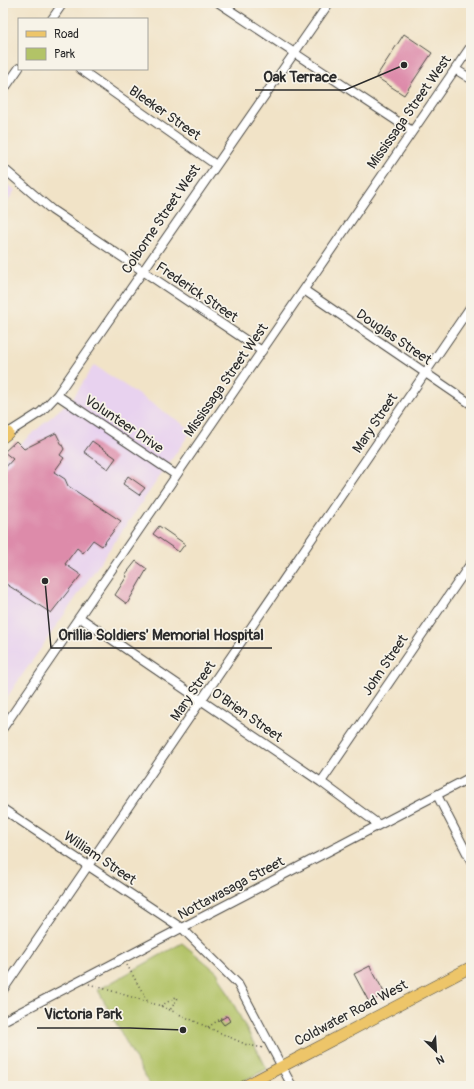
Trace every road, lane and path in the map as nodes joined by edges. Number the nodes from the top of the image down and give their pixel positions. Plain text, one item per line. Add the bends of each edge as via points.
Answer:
1 (63, 3) edge
2 (219, 3) edge
3 (329, 3) edge
4 (53, 18) edge
5 (471, 46) edge
6 (293, 53) junction
7 (18, 69) edge
8 (455, 69) junction
9 (81, 70) edge
10 (471, 79) edge
11 (3, 91) edge
12 (412, 131) junction
13 (216, 165) junction
14 (3, 168) edge
15 (143, 271) junction
16 (304, 290) junction
17 (471, 306) edge
18 (262, 351) junction
19 (425, 373) junction
20 (57, 395) junction
21 (471, 404) edge
22 (5, 433) edge
23 (176, 475) junction
24 (471, 563) edge
25 (79, 617) junction
26 (203, 700) junction
27 (4, 725) edge
28 (471, 777) edge
29 (321, 782) junction
30 (437, 795) junction
31 (3, 809) edge
32 (378, 824) junction
33 (471, 861) edge
34 (88, 867) junction
35 (182, 929) junction
36 (124, 959) junction
37 (471, 967) edge
38 (81, 981) junction
39 (3, 990) edge
40 (148, 1002) junction
41 (161, 1006) junction
42 (170, 1010) junction
43 (228, 1014) dead end
44 (3, 1021) edge
45 (207, 1027) junction
46 (273, 1050) junction
47 (282, 1067) junction
48 (245, 1086) edge
49 (292, 1086) edge

1 - 4 street
2 - 6 street
3 - 6 street, Colborne Street West
5 - 8 street, Mississaga Street West
6 - 12 street
6 - 13 street, Colborne Street West
7 - 11 street
8 - 10 street
8 - 12 street, Mississaga Street West
9 - 13 street, Bleeker Street
12 - 16 street, Mississaga Street West
13 - 15 street, Colborne Street West
14 - 15 street, Frederick Street via 52,210
15 - 18 street, Frederick Street
15 - 20 street, Colborne Street West
16 - 18 street, Mississaga Street West
16 - 19 street, Douglas Street
17 - 19 street, Mary Street
18 - 23 street, Mississaga Street West
19 - 21 street, Douglas Street
19 - 26 street, Mary Street
20 - 22 street, Colborne Street West via 42,412
20 - 23 street, Volunteer Drive
23 - 25 street, Mississaga Street West
24 - 29 street, John Street
25 - 26 street, O'Brien Street
25 - 27 street, Mississaga Street West
26 - 29 street, O'Brien Street
26 - 34 street, Mary Street
28 - 30 street, Nottawasaga Street
29 - 32 street, O'Brien Street
30 - 32 street, Nottawasaga Street
30 - 33 street
31 - 34 street, William Street
32 - 35 street, Nottawasaga Street
34 - 35 street, William Street
34 - 39 street, Mary Street
35 - 36 street, Nottawasaga Street
35 - 46 street, William Street via 238,984
36 - 38 street, Nottawasaga Street
36 - 40 path
37 - 47 main road, Coldwater Road West
38 - 40 path
38 - 44 street, Nottawasaga Street
40 - 41 path
41 - 42 path
41 - 42 path via 178,998
42 - 45 path
43 - 45 path
45 - 46 path via 247,1045
46 - 47 street, William Street
47 - 48 main road, Coldwater Road West
47 - 49 street, William Street

